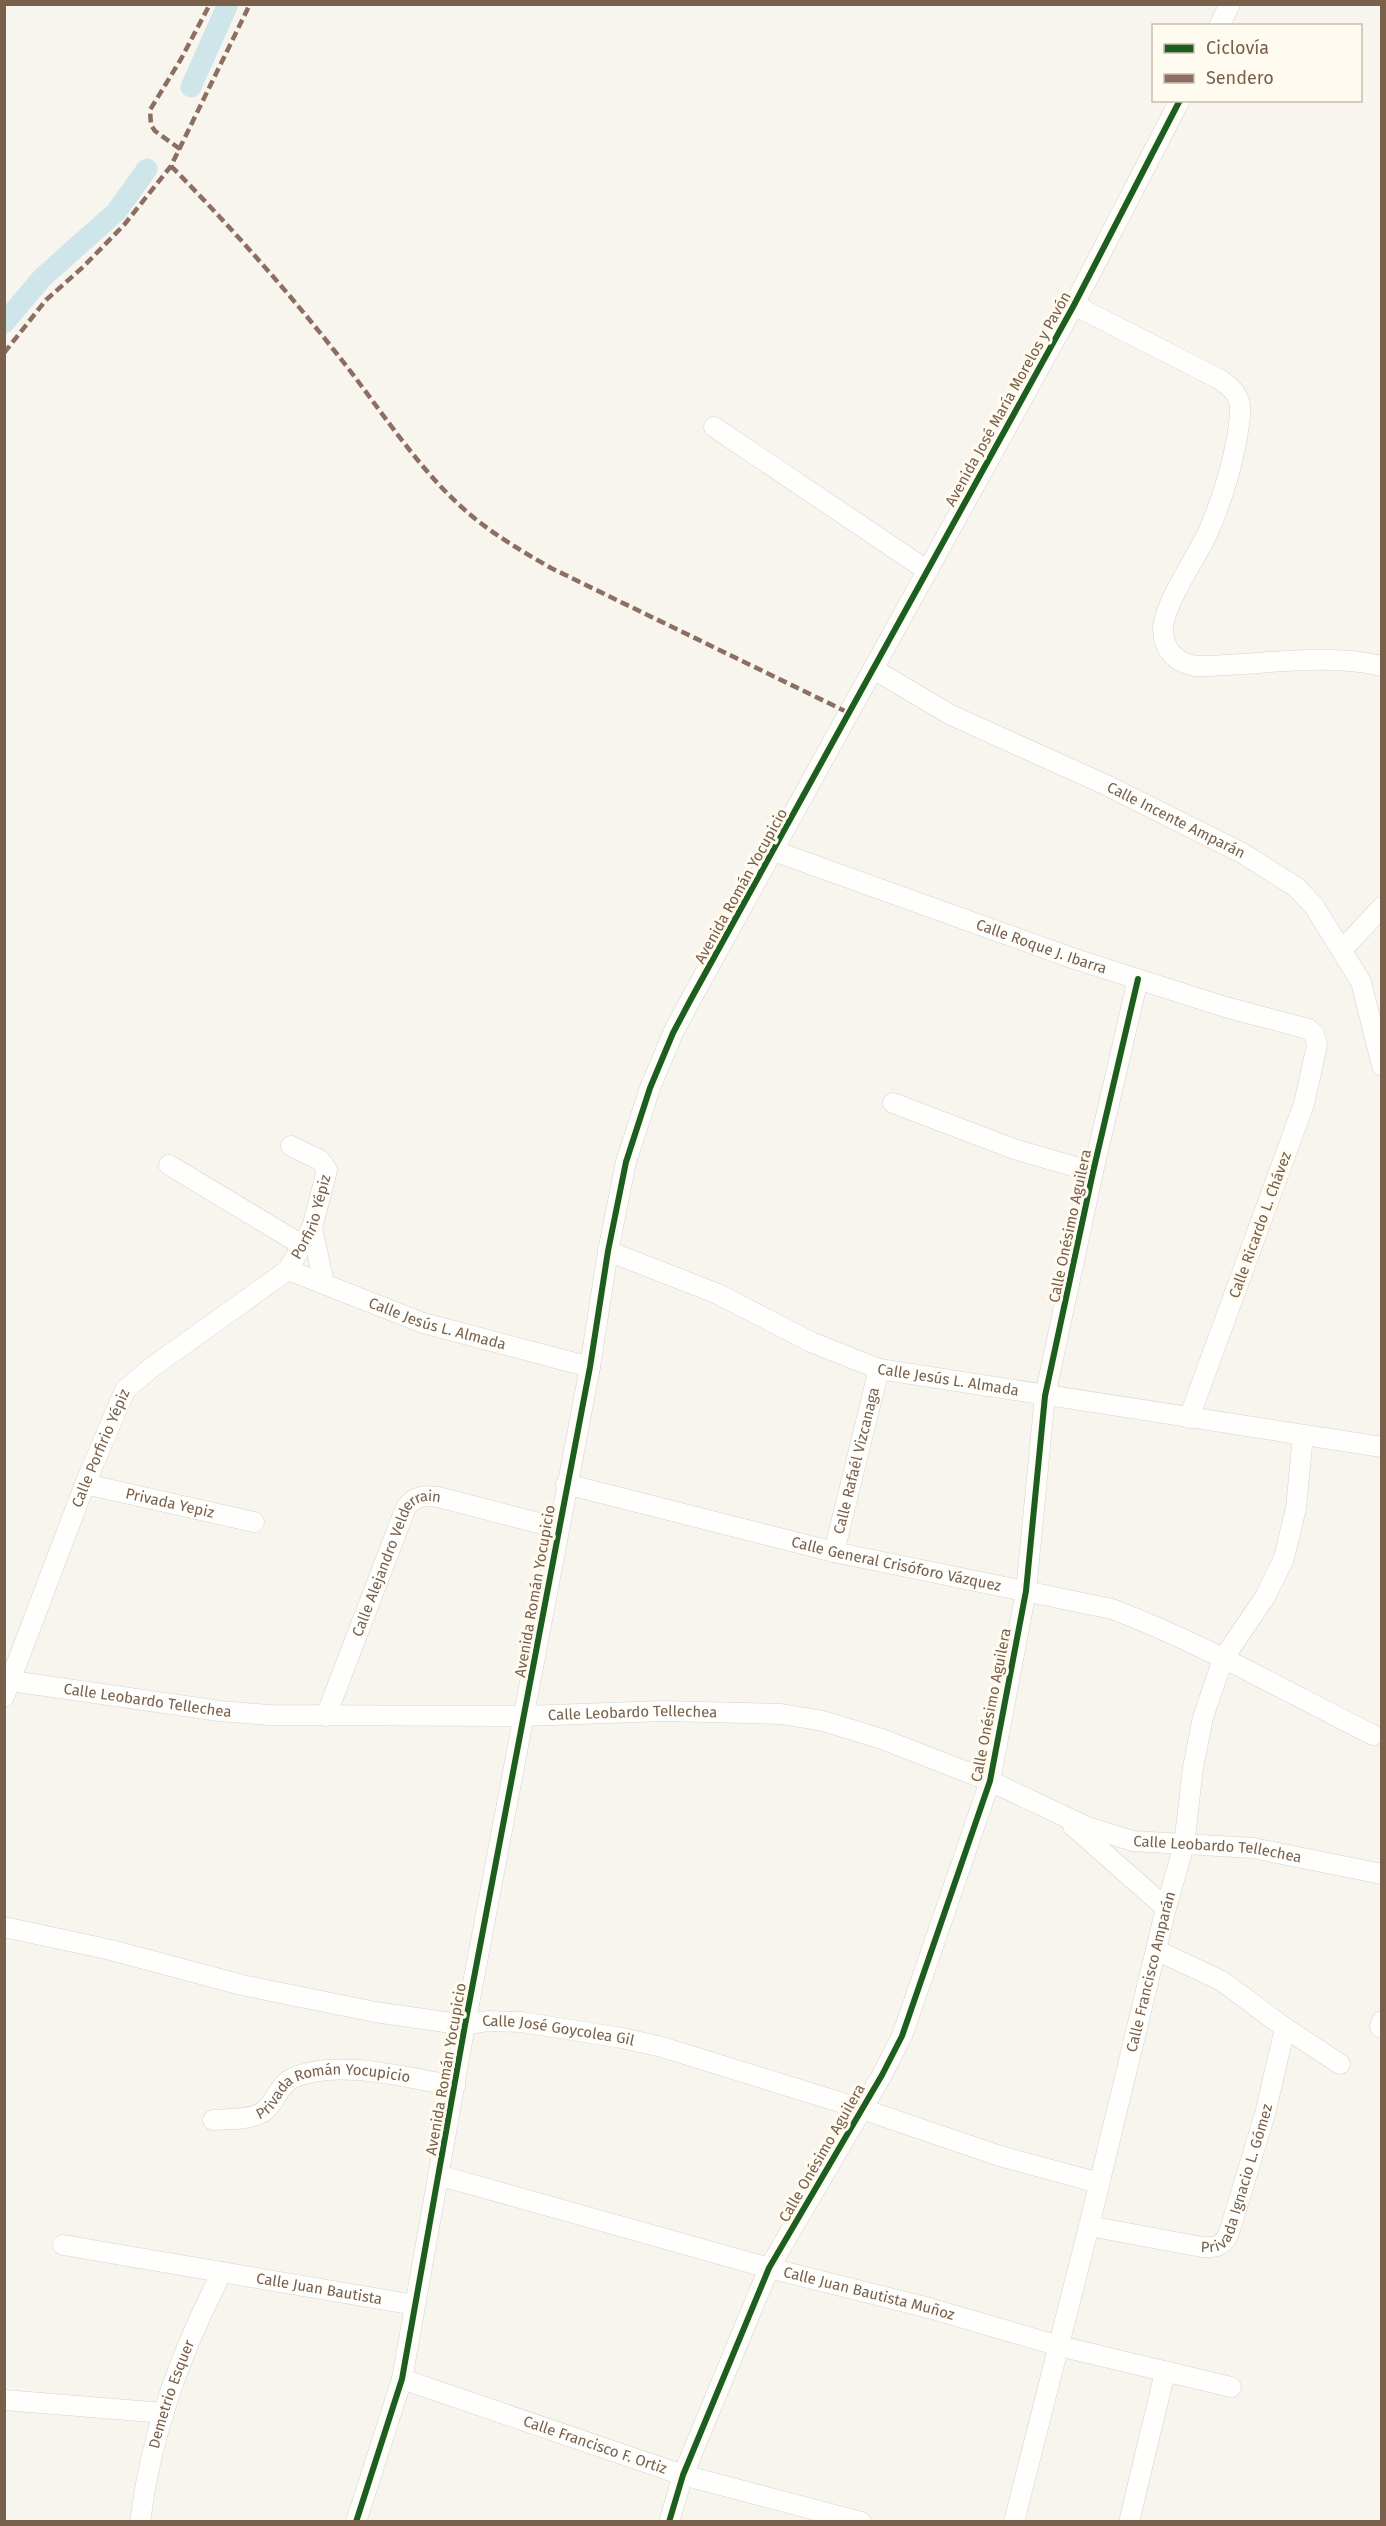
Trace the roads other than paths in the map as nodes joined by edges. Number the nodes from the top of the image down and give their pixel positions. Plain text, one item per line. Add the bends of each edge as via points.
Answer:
1 (1230, 4) edge
2 (1220, 24) edge
3 (1179, 102) edge
4 (1074, 305) junction
5 (714, 428) dead end
6 (928, 570) junction
7 (1382, 666) edge
8 (871, 674) junction
9 (852, 707) joint
10 (774, 851) junction
11 (1382, 908) edge
12 (1342, 950) junction
13 (1138, 979) junction
14 (1311, 1030) joint
15 (1382, 1066) edge
16 (894, 1103) dead end
17 (291, 1146) dead end
18 (169, 1165) dead end
19 (1093, 1172) junction
20 (307, 1236) junction
21 (608, 1251) junction
22 (288, 1270) junction
23 (324, 1283) junction
24 (590, 1367) junction
25 (879, 1369) junction
26 (1045, 1396) junction
27 (1189, 1418) junction
28 (1303, 1435) junction
29 (1382, 1447) edge
30 (85, 1484) junction
31 (566, 1484) junction
32 (254, 1521) dead end
33 (558, 1528) junction
34 (834, 1552) junction
35 (1026, 1591) junction
36 (1223, 1659) junction
37 (8, 1689) edge
38 (326, 1716) junction
39 (524, 1716) junction
40 (1373, 1735) dead end
41 (990, 1781) junction
42 (1058, 1813) junction
43 (1184, 1845) junction
44 (1382, 1874) edge
45 (1166, 1908) junction
46 (4, 1927) edge
47 (1156, 1950) junction
48 (465, 2025) junction
49 (1285, 2028) junction
50 (1340, 2064) dead end
51 (455, 2086) junction
52 (862, 2109) junction
53 (213, 2120) dead end
54 (438, 2175) junction
55 (1099, 2183) junction
56 (1089, 2226) junction
57 (63, 2245) dead end
58 (769, 2268) junction
59 (222, 2272) junction
60 (415, 2305) junction
61 (1059, 2346) junction
62 (1165, 2372) junction
63 (402, 2379) junction
64 (1231, 2387) dead end
65 (4, 2400) edge
66 (164, 2413) junction
67 (682, 2475) junction
68 (140, 2522) edge
69 (356, 2522) edge
70 (669, 2522) edge
71 (861, 2522) edge
72 (1014, 2522) edge
73 (1129, 2522) edge

1 - 2 street
3 - 4 street, Avenida José María Morelos y Pavón
4 - 6 street, Avenida José María Morelos y Pavón
4 - 7 street via 1219,379 1233,388 1239,398 1241,414 1228,481 1209,531 1168,608 1163,627 1165,645 1174,658 1196,666 1335,660
5 - 6 street
6 - 8 street, Avenida José María Morelos y Pavón
8 - 9 street, Avenida José María Morelos y Pavón
8 - 12 street, Calle Incente Amparán via 1106,785 1279,875 1314,906
9 - 10 street, Avenida Román Yocupicio
10 - 13 street, Calle Roque J. Ibarra
10 - 21 street, Avenida Román Yocupicio via 662,1058 634,1133
11 - 12 street
12 - 15 street, Calle Incente Amparán via 1361,982
13 - 14 street, Calle Roque J. Ibarra
13 - 19 street, Calle Onésimo Aguilera
14 - 27 street, Calle Ricardo L. Chávez via 1317,1045 1304,1104
16 - 19 street via 1014,1149
17 - 20 street, Porfirio Yépiz via 316,1158 327,1170
18 - 20 street
19 - 26 street, Calle Onésimo Aguilera
20 - 22 street, Porfirio Yépiz
20 - 23 street
21 - 24 street, Avenida Román Yocupicio
21 - 25 street, Calle Jesús L. Almada via 718,1294 811,1342
22 - 23 street, Calle Jesús L. Almada
22 - 30 street, Calle Porfirio Yépiz via 125,1390
23 - 24 street, Calle Jesús L. Almada via 423,1323
24 - 31 street, Avenida Román Yocupicio
25 - 26 street, Calle Jesús L. Almada
25 - 34 street, Calle Rafaél Vizcanaga
26 - 27 street, Calle Jesús L. Almada
26 - 35 street, Calle Onésimo Aguilera
27 - 28 street, Calle Jesús L. Almada
28 - 29 street, Calle Jesús L. Almada
28 - 36 street, Calle Francisco Amparán via 1296,1508 1284,1558 1265,1597
30 - 32 street, Privada Yepiz
30 - 37 street, Calle Porfirio Yépiz
31 - 33 street, Avenida Román Yocupicio
31 - 34 street, Calle General Crisóforo Vázquez
33 - 38 street, Calle Alejandro Velderrain via 429,1495 412,1499 405,1507
33 - 39 street, Avenida Román Yocupicio
34 - 35 street, Calle General Crisóforo Vázquez
35 - 36 street, Calle General Crisóforo Vázquez via 1112,1609
35 - 41 street, Calle Onésimo Aguilera
36 - 40 street, Calle General Crisóforo Vázquez
36 - 43 street, Calle Francisco Amparán via 1197,1743
37 - 38 street, Calle Leobardo Tellechea via 220,1711
38 - 39 street, Calle Leobardo Tellechea
39 - 41 street, Calle Leobardo Tellechea via 664,1711 781,1713 882,1739
39 - 48 street, Avenida Román Yocupicio
41 - 42 street, Calle Leobardo Tellechea
41 - 52 street, Calle Onésimo Aguilera via 902,2036
42 - 43 street, Calle Leobardo Tellechea via 1133,1841
42 - 45 street, Calle Leobardo Tellechea
43 - 44 street, Calle Leobardo Tellechea via 1253,1848
43 - 45 street, Calle Francisco Amparán
45 - 47 street, Calle Francisco Amparán
46 - 48 street, Calle José Goycolea Gil via 242,1985 375,2012
47 - 49 street via 1222,1981
47 - 55 street, Calle Francisco Amparán
48 - 51 street, Avenida Román Yocupicio
48 - 52 street, Calle José Goycolea Gil via 521,2022 622,2038
49 - 50 street
49 - 56 street, Privada Ignacio L. Gómez via 1265,2114 1230,2233 1222,2245 1202,2247
51 - 53 street, Privada Román Yocupicio via 351,2069 324,2069 290,2079 260,2114
51 - 54 street, Avenida Román Yocupicio
52 - 55 street, Calle José Goycolea Gil via 1000,2156
52 - 58 street, Calle Onésimo Aguilera
54 - 58 street, Calle Juan Bautista Muñoz
54 - 60 street, Avenida Román Yocupicio
55 - 56 street, Calle Francisco Amparán
56 - 61 street, Calle Francisco Amparán
57 - 59 street, Calle Juan Bautista
58 - 61 street, Calle Juan Bautista Muñoz
58 - 67 street, Calle Onésimo Aguilera
59 - 60 street, Calle Juan Bautista
59 - 66 street, Demetrio Esquer via 188,2340
60 - 63 street, Avenida Román Yocupicio
61 - 62 street, Calle Juan Bautista Muñoz
61 - 72 street, Calle Francisco Amparán
62 - 64 street, Calle Juan Bautista Muñoz
62 - 73 street
63 - 67 street, Calle Francisco F. Ortiz
63 - 69 street, Avenida Román Yocupicio
65 - 66 street
66 - 68 street, Demetrio Esquer
67 - 70 street, Calle Onésimo Aguilera
67 - 71 street, Calle Francisco F. Ortiz

